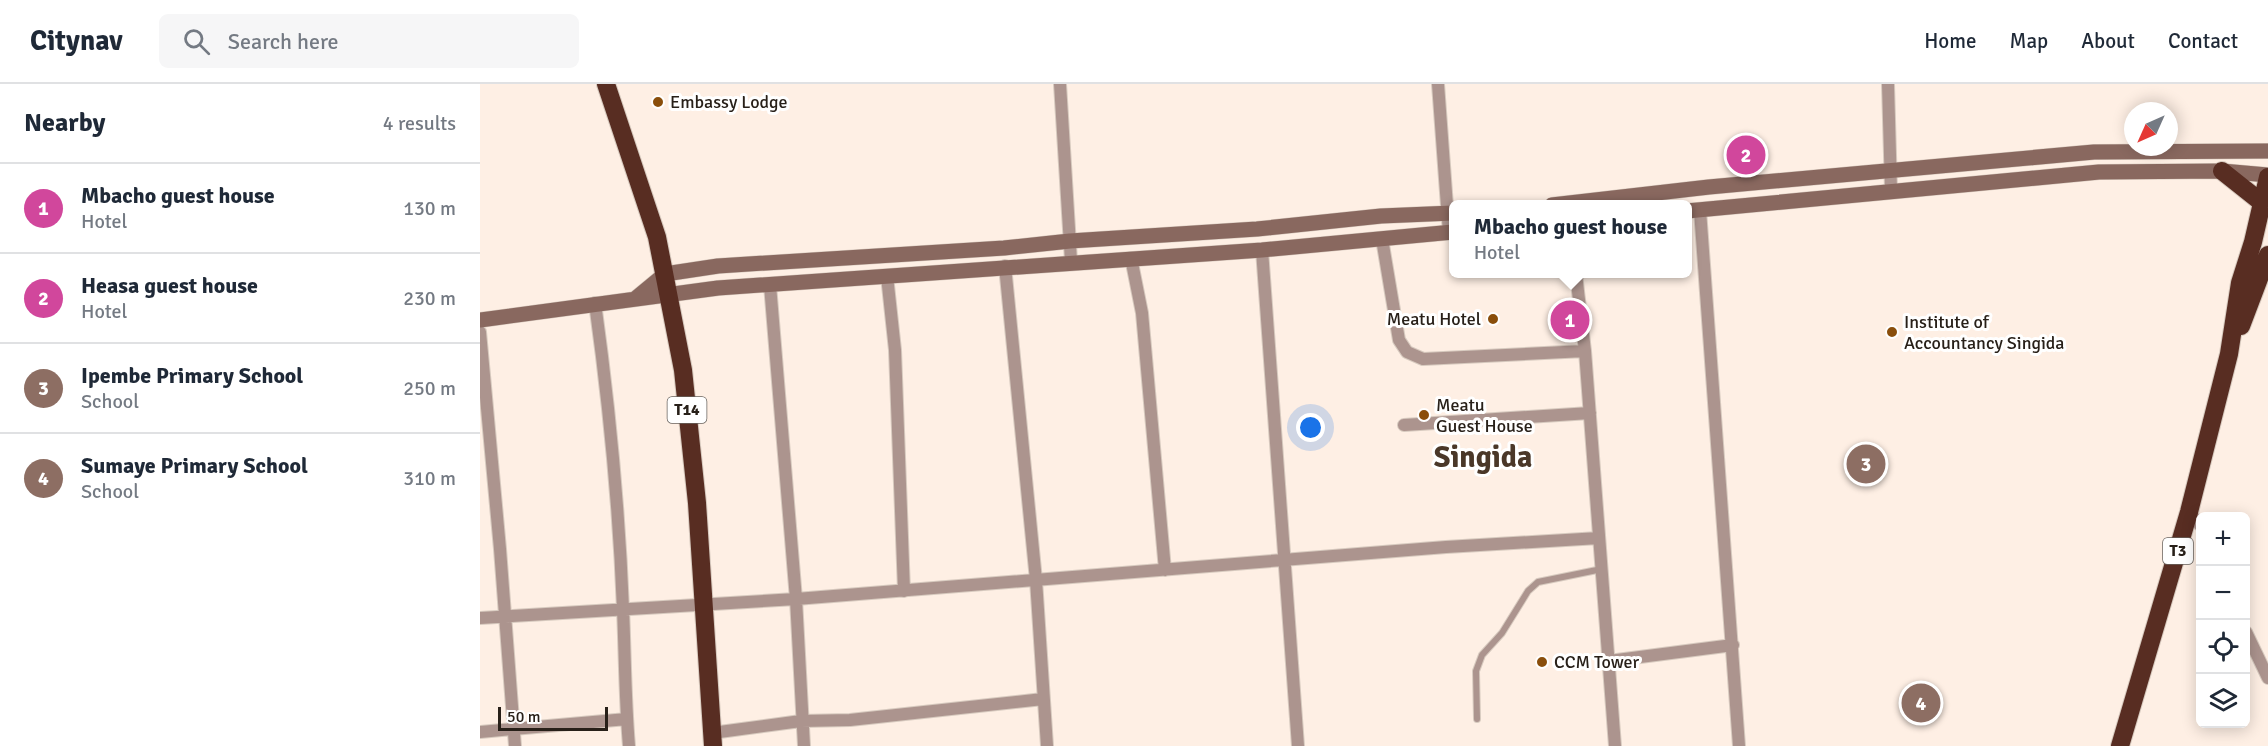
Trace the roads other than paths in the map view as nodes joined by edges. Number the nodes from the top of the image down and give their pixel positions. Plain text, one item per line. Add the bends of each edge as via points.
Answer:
1 (606, 84) edge
2 (1060, 84) edge
3 (1438, 84) edge
4 (1888, 84) edge
5 (2268, 151) edge
6 (1891, 171) junction
7 (2222, 171) junction
8 (2268, 176) edge
9 (1891, 190) junction
10 (1593, 200) edge
11 (1449, 202) edge
12 (2261, 202) junction
13 (1694, 210) edge
14 (1449, 213) edge
15 (1449, 232) edge
16 (1382, 239) junction
17 (1070, 240) junction
18 (1262, 250) junction
19 (2268, 255) edge
20 (1131, 258) junction
21 (1071, 261) junction
22 (1005, 266) junction
23 (664, 274) junction
24 (887, 276) junction
25 (1577, 278) edge
26 (770, 285) junction
27 (669, 295) junction
28 (636, 298) junction
29 (595, 303) junction
30 (480, 320) edge
31 (480, 332) edge
32 (1585, 351) junction
33 (2229, 354) junction
34 (1590, 413) junction
35 (1404, 424) dead end
36 (2195, 518) edge
37 (1599, 538) junction
38 (1283, 560) junction
39 (1602, 569) junction
40 (1165, 570) junction
41 (1036, 580) junction
42 (904, 591) junction
43 (796, 599) junction
44 (703, 605) junction
45 (623, 608) junction
46 (506, 616) junction
47 (480, 618) edge
48 (2250, 640) edge
49 (1733, 645) junction
50 (1609, 661) junction
51 (2268, 678) edge
52 (1043, 699) junction
53 (627, 719) junction
54 (1477, 719) dead end
55 (801, 721) junction
56 (513, 727) junction
57 (480, 732) edge
58 (712, 739) edge
59 (515, 746) edge
60 (629, 746) edge
61 (804, 746) edge
62 (1047, 746) edge
63 (1298, 746) edge
64 (1615, 746) edge
65 (1739, 746) edge
66 (2120, 746) edge

1 - 23 highway, T14 via 657,237
2 - 17 street
3 - 11 street
4 - 6 street
5 - 6 main road via 2094,152
6 - 9 street
6 - 10 main road
7 - 8 main road
7 - 9 main road via 2099,172
7 - 12 highway
8 - 12 highway, T3
9 - 13 main road
12 - 33 highway, T3 via 2240,283
13 - 49 street
14 - 17 main road
15 - 16 main road
16 - 18 main road
16 - 32 street via 1399,340 1413,355 1423,358
17 - 21 street
17 - 23 main road via 1004,248 718,266
18 - 20 main road
18 - 38 street
19 - 33 highway, T3
20 - 21 main road
20 - 40 street via 1142,313
21 - 22 main road
22 - 24 main road
22 - 41 street
23 - 27 highway, T14
23 - 28 main road
24 - 26 main road
24 - 42 street via 895,350
25 - 32 street
26 - 27 main road
26 - 43 street
27 - 28 main road
27 - 44 highway, T14 via 684,370
28 - 29 main road
29 - 30 main road
29 - 45 street via 606,381
31 - 46 street
32 - 34 street
33 - 36 highway, T3
34 - 35 street
34 - 37 street
36 - 66 highway, T3
37 - 38 street
37 - 39 street
38 - 40 street
38 - 63 street
39 - 50 street
39 - 54 lane via 1538,582 1528,591 1502,633 1482,656 1476,671
40 - 41 street
41 - 42 street
41 - 52 street
42 - 43 street
43 - 44 street
43 - 55 street
44 - 45 street
44 - 58 highway, T14
45 - 46 street
45 - 53 street
46 - 47 street
46 - 56 street
48 - 51 street
49 - 50 street
49 - 65 street
50 - 64 street
52 - 55 street via 850,720
52 - 62 street
53 - 56 street
53 - 60 street
55 - 58 street
55 - 61 street
56 - 57 street
56 - 59 street

